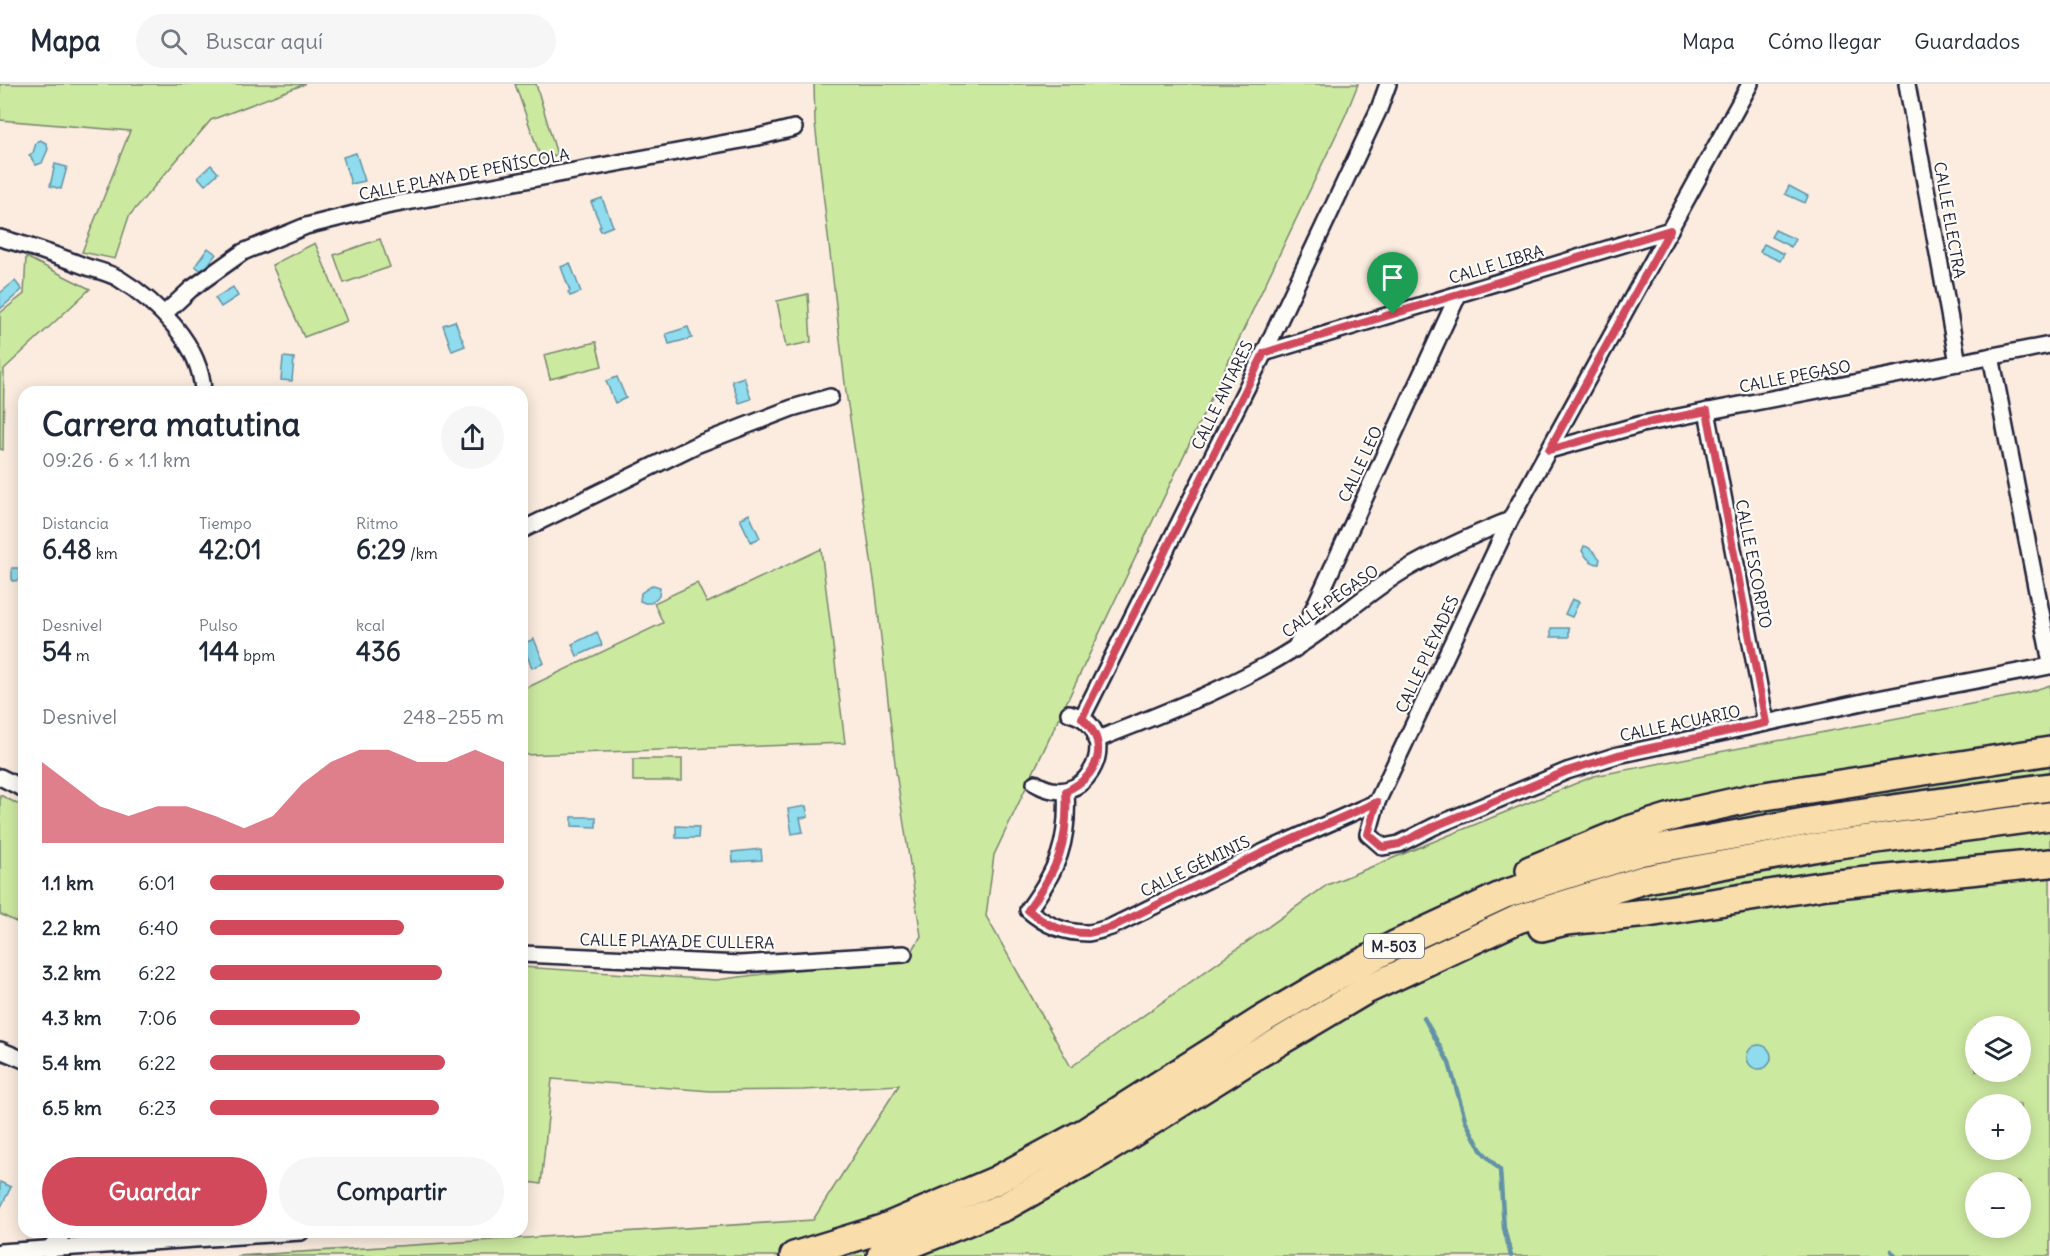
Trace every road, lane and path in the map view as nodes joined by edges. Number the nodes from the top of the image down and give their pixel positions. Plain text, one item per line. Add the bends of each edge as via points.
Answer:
1 (1750, 84) edge
2 (1907, 84) edge
3 (1391, 85) edge
4 (794, 128) dead end
5 (1670, 230) junction
6 (0, 238) edge
7 (1458, 295) junction
8 (164, 314) junction
9 (2050, 345) edge
10 (1264, 353) junction
11 (1992, 356) junction
12 (1958, 363) junction
13 (203, 386) edge
14 (830, 397) dead end
15 (1707, 411) junction
16 (1549, 450) junction
17 (1510, 520) junction
18 (528, 527) edge
19 (1295, 649) junction
20 (2050, 658) edge
21 (2050, 666) edge
22 (1766, 723) junction
23 (1096, 740) junction
24 (2050, 751) edge
25 (0, 777) edge
26 (1035, 783) dead end
27 (18, 786) edge
28 (2050, 787) edge
29 (1066, 791) junction
30 (1377, 802) junction
31 (2050, 816) edge
32 (2050, 863) edge
33 (904, 954) dead end
34 (528, 955) edge
35 (1366, 990) junction
36 (1265, 1018) junction
37 (0, 1050) edge
38 (18, 1058) edge
39 (59, 1238) edge
40 (217, 1238) edge
41 (48, 1250) junction
42 (0, 1252) edge
43 (794, 1256) edge
44 (881, 1256) edge

1 - 5 street
2 - 12 street, CALLE ELECTRA
3 - 10 street, CALLE ANTARES
4 - 8 street, CALLE PLAYA DE PEÑÍSCOLA via 386,206 306,226 243,252
5 - 7 street, CALLE LIBRA
5 - 16 street
6 - 8 street via 117,278
7 - 10 street, CALLE LIBRA
7 - 19 street, CALLE LEO
8 - 13 street via 186,341
9 - 11 street, CALLE PEGASO
10 - 23 street, CALLE ANTARES via 1076,716 1091,727
11 - 12 street, CALLE PEGASO
11 - 20 street
12 - 15 street, CALLE PEGASO
14 - 18 street via 696,445
15 - 16 street, CALLE PEGASO
15 - 22 street, CALLE ESCORPIO
16 - 17 street
17 - 19 street, CALLE PEGASO via 1402,572
17 - 30 street, CALLE PLÉYADES
19 - 23 street, CALLE PEGASO via 1189,702
21 - 22 street, CALLE ACUARIO
22 - 30 street, CALLE ACUARIO via 1618,755 1567,771 1399,844 1383,847 1368,834
23 - 29 street via 1098,757 1093,771
24 - 36 highway, M-503 via 1752,798 1626,831 1388,930 1320,968
25 - 27 street
26 - 29 street
28 - 36 highway, M-503 via 1821,819 1639,852 1505,894 1397,944
29 - 30 street, CALLE GÉMINIS via 1062,847 1048,882 1028,910 1041,922 1056,928 1089,933 1112,927 1266,851
31 - 35 highway, M-503 via 1824,846 1646,879 1518,919
32 - 35 highway, M-503 via 1827,885 1648,913 1566,921 1512,933
33 - 34 street, CALLE PLAYA DE CULLERA via 740,964
35 - 44 highway, M-503 via 1102,1152 1004,1207
36 - 43 highway, M-503 via 1087,1131 995,1181 882,1229
37 - 38 street
39 - 41 street
40 - 41 street
41 - 42 street

